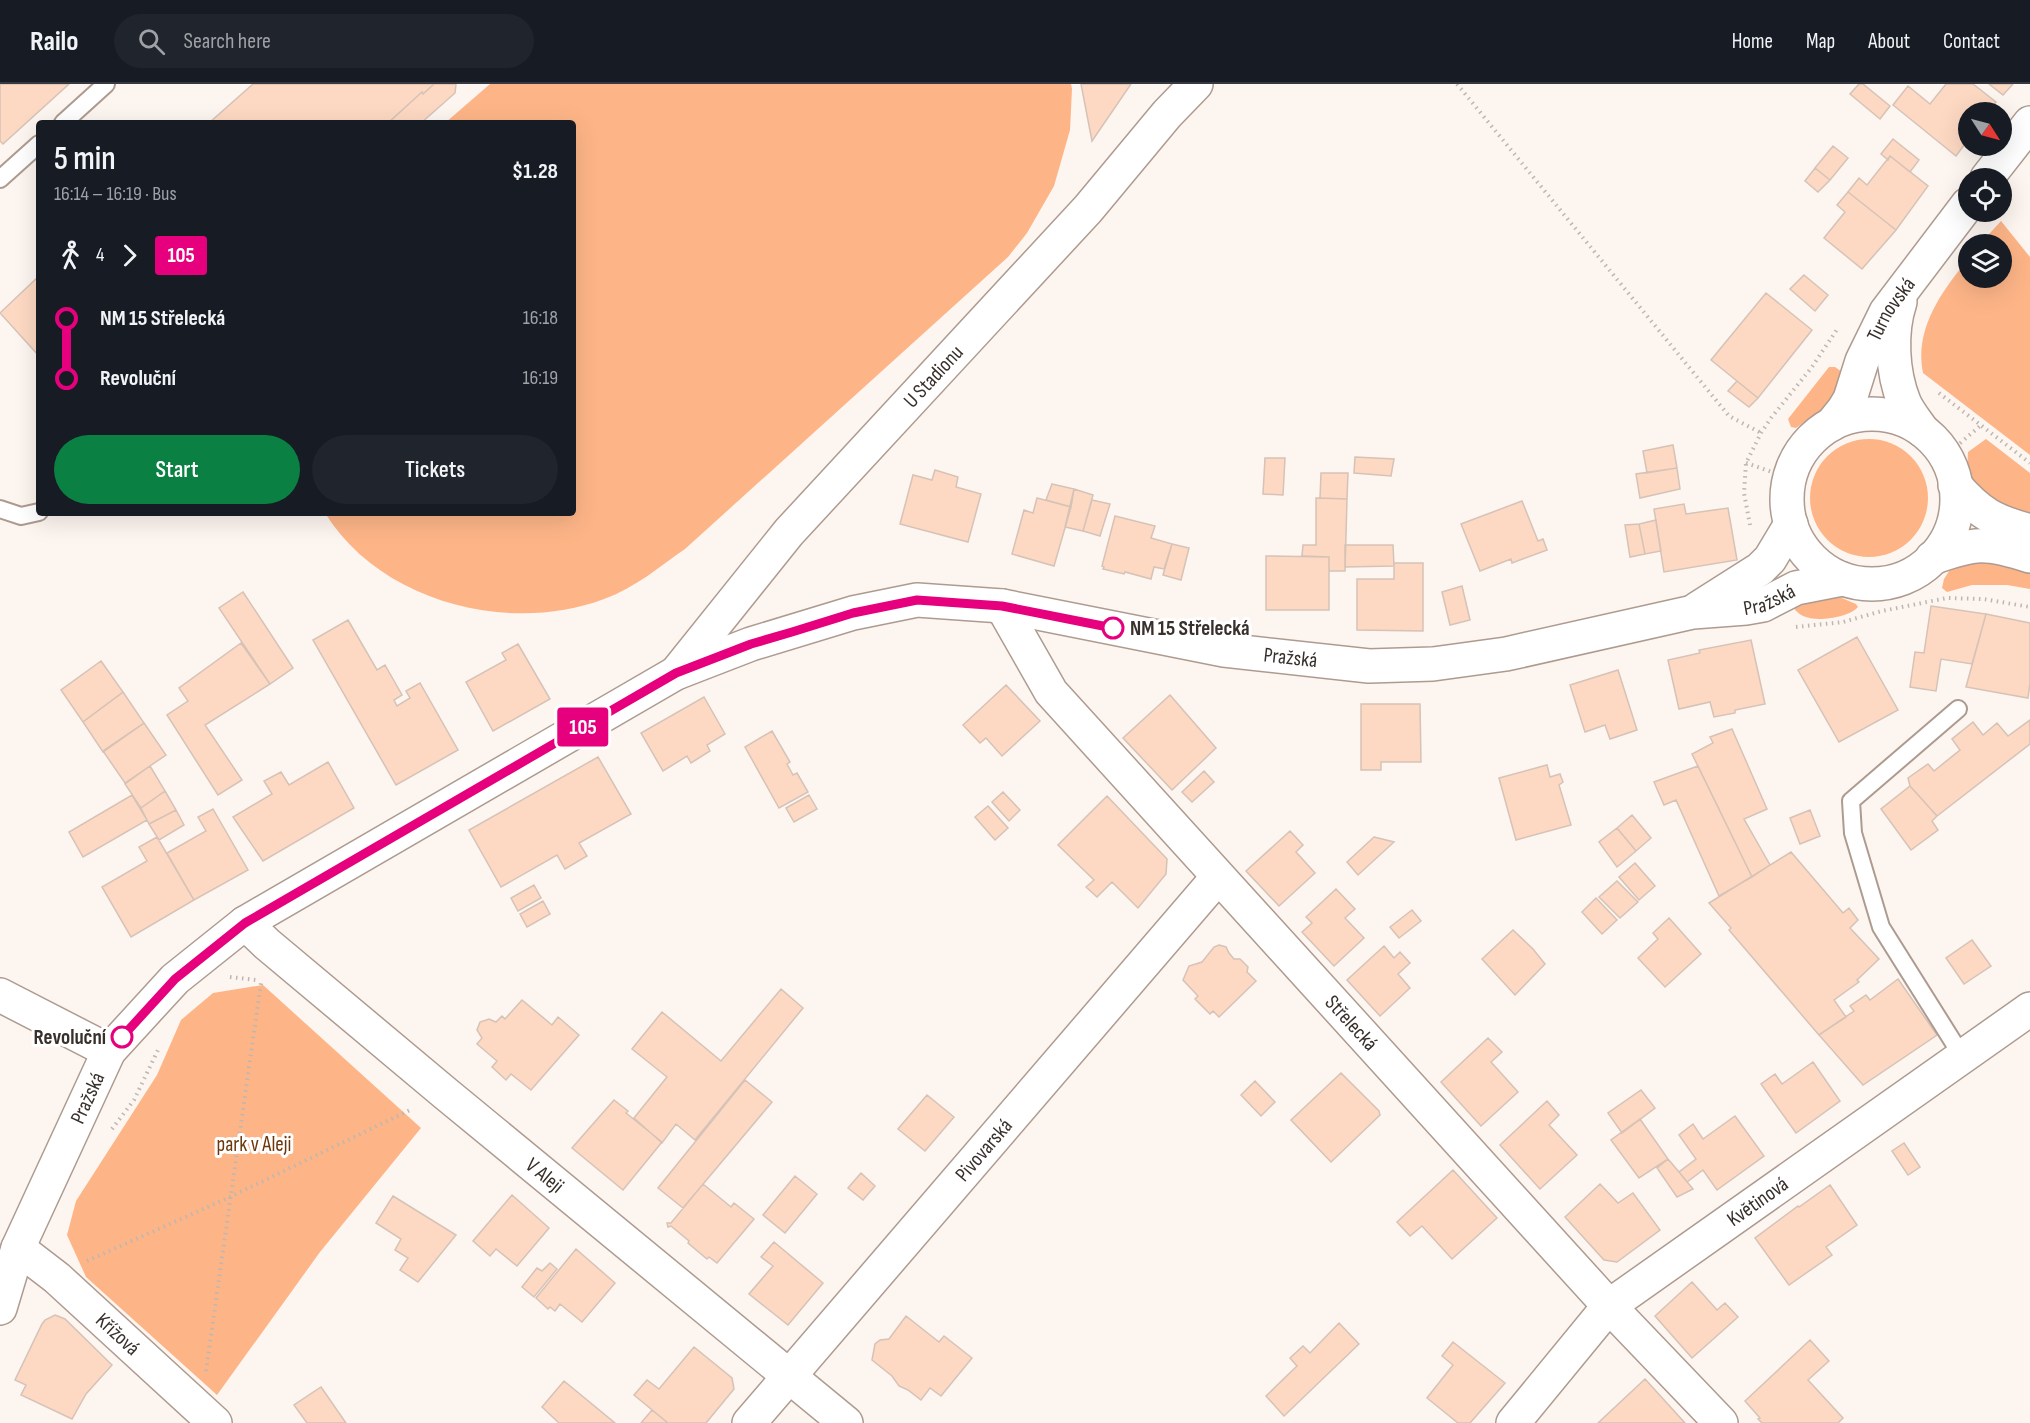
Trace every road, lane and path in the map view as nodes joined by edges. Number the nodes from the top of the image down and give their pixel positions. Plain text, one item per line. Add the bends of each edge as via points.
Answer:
1 (106, 84) edge
2 (1196, 84) edge
3 (1458, 84) edge
4 (66, 120) edge
5 (2030, 123) edge
6 (36, 147) edge
7 (1995, 168) edge
8 (0, 179) edge
9 (1958, 217) edge
10 (1905, 286) junction
11 (1937, 392) dead end
12 (1832, 424) junction
13 (1980, 426) junction
14 (1922, 430) junction
15 (1761, 433) dead end
16 (1746, 463) dead end
17 (2030, 463) edge
18 (1950, 470) junction
19 (1789, 478) junction
20 (0, 510) edge
21 (36, 513) edge
22 (1791, 524) junction
23 (2030, 531) edge
24 (2030, 556) edge
25 (1932, 558) junction
26 (1842, 579) junction
27 (1002, 606) junction
28 (2030, 607) edge
29 (1693, 612) junction
30 (1795, 627) dead end
31 (676, 673) junction
32 (1958, 709) dead end
33 (1218, 877) junction
34 (245, 923) junction
35 (226, 976) dead end
36 (0, 995) edge
37 (2030, 1009) edge
38 (161, 1043) dead end
39 (109, 1051) junction
40 (1962, 1056) junction
41 (445, 1093) junction
42 (108, 1136) dead end
43 (230, 1197) junction
44 (18, 1248) junction
45 (78, 1265) dead end
46 (1609, 1306) junction
47 (0, 1308) edge
48 (788, 1375) junction
49 (208, 1416) edge
50 (749, 1423) edge
51 (846, 1423) edge
52 (1513, 1423) edge
53 (1721, 1423) edge

1 - 4 lane
2 - 31 street, U Stadionu via 1088,209 789,532
3 - 15 path via 1729,416
5 - 7 street
6 - 8 lane
9 - 10 street, Turnovská
10 - 12 street, Turnovská via 1886,312 1844,409
10 - 14 street via 1895,328 1896,368 1904,403
11 - 13 path
12 - 14 street, Pražská via 1854,416 1878,414 1901,419
12 - 19 street, Pražská via 1798,456
13 - 17 path
13 - 18 path
14 - 18 street, Pražská via 1935,442
16 - 19 path
18 - 23 street via 1971,503 1982,512 2004,524
18 - 25 street, Pražská via 1956,500 1952,524
19 - 22 street, Pražská
20 - 21 lane via 21,516
22 - 26 street, Pražská via 1805,552
22 - 29 street, Pražská via 1760,569
24 - 25 street via 1999,546 1980,545
25 - 26 street, Pražská via 1906,577 1890,582
26 - 29 street, Pražská via 1796,588 1746,608
27 - 29 street, Pražská via 1224,650 1369,666 1433,664 1506,654
27 - 31 street, Pražská via 917,600 751,644
27 - 33 street, Střelecká via 1051,692
28 - 30 path via 1947,598 1843,622
31 - 34 street, Pražská
32 - 40 lane via 1851,801 1853,833 1881,927
33 - 46 street, Střelecká
33 - 48 street, Pivovarská
34 - 39 street, Pražská via 175,979
34 - 41 street, V Aleji
35 - 43 path via 261,981
36 - 39 street
37 - 40 street, Květinová
38 - 42 path via 134,1100
39 - 44 street, Pražská
40 - 46 street, Květinová
41 - 43 path
41 - 48 street, V Aleji
43 - 45 path
43 - 49 path
44 - 47 street, Pražská
44 - 49 street, Křížová via 57,1278
46 - 52 street, Květinová
46 - 53 street, Střelecká
48 - 50 street, Pivovarská
48 - 51 street, V Aleji

